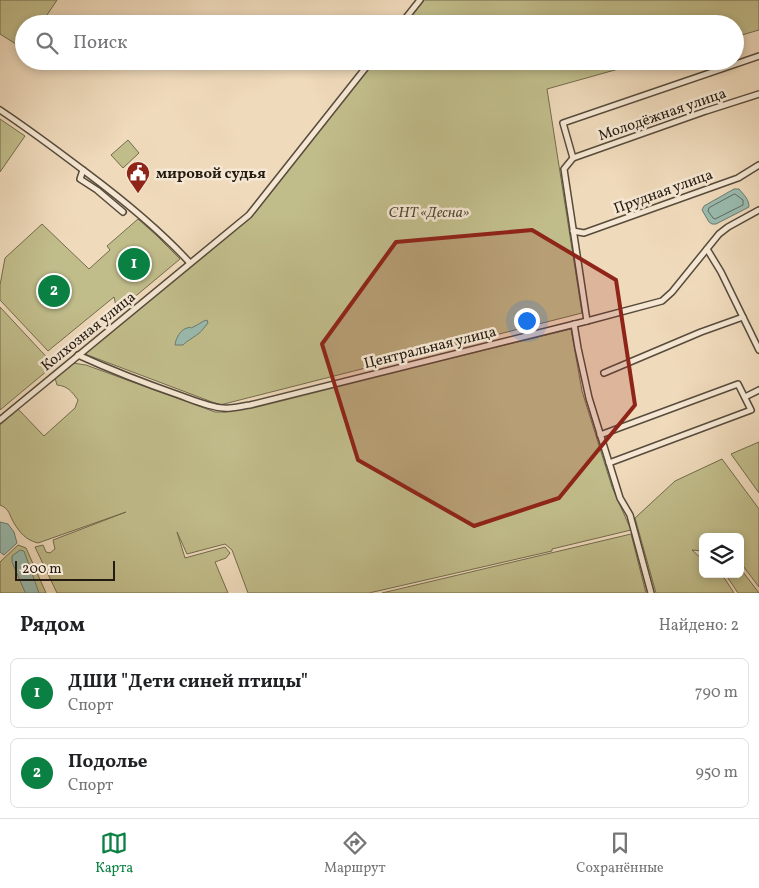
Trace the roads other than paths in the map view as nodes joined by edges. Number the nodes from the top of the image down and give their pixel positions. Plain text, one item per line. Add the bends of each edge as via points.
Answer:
1 (420, 0) edge
2 (408, 15) edge
3 (759, 56) edge
4 (744, 61) edge
5 (364, 70) edge
6 (718, 70) edge
7 (759, 94) edge
8 (0, 110) edge
9 (573, 158) junction
10 (759, 166) edge
11 (83, 170) junction
12 (759, 210) edge
13 (123, 212) dead end
14 (573, 231) junction
15 (707, 249) junction
16 (190, 263) junction
17 (743, 317) junction
18 (587, 321) junction
19 (574, 324) junction
20 (759, 350) edge
21 (78, 355) junction
22 (604, 373) dead end
23 (759, 390) edge
24 (745, 397) junction
25 (0, 420) edge
26 (600, 435) junction
27 (609, 463) junction
28 (651, 593) edge

1 - 2 street
3 - 4 street
5 - 16 street, Колхозная улица via 254,209
6 - 9 street via 563,123
7 - 9 street, Молодёжная улица
8 - 11 street
9 - 14 street via 564,169
10 - 14 street, Прудная улица via 738,178 584,233
11 - 13 street via 80,179
11 - 16 street via 141,217
12 - 15 street, Центральная улица via 728,227
14 - 18 street
15 - 17 street
15 - 18 street, Центральная улица via 662,301
16 - 21 street, Колхозная улица
17 - 20 street
17 - 22 street
18 - 19 street, Центральная улица
19 - 21 street, Центральная улица via 232,408 194,401
19 - 26 street
21 - 25 street, Колхозная улица
23 - 24 street
24 - 26 street via 738,384
24 - 27 street via 750,410
26 - 27 street
27 - 28 street via 620,498 630,515

